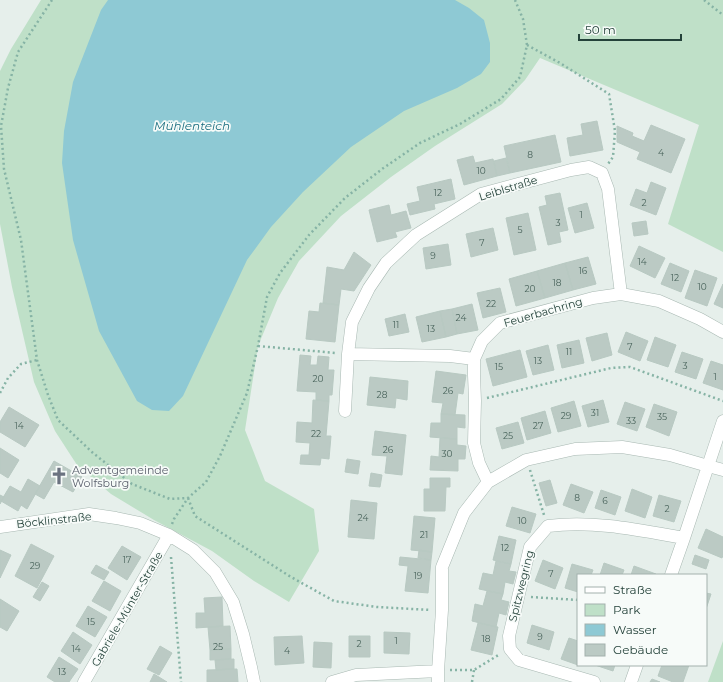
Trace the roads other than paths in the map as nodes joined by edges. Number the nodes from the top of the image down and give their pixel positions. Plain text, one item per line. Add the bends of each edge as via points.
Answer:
1 (621, 294) junction
2 (723, 332) edge
3 (348, 354) junction
4 (474, 359) junction
5 (345, 411) dead end
6 (723, 420) edge
7 (708, 466) junction
8 (723, 470) edge
9 (488, 482) junction
10 (0, 527) edge
11 (169, 535) junction
12 (684, 538) junction
13 (670, 574) edge
14 (637, 666) edge
15 (438, 676) edge
16 (84, 682) edge
17 (254, 682) edge
18 (332, 682) edge
19 (594, 682) edge
20 (631, 682) edge

1 - 2 street, Feuerbachring via 658,301
1 - 3 street, Leiblstraße via 608,189 602,173 589,167 572,170 481,194 416,234 386,263 369,288 352,322
1 - 4 street, Feuerbachring via 593,298 500,323 482,341
3 - 4 street via 450,356
3 - 5 street, Leiblstraße
4 - 9 street, Feuerbachring via 474,443 479,463
6 - 7 street
7 - 8 street
7 - 9 street via 670,454 622,447 575,449 526,460
7 - 12 street
9 - 15 street via 464,513 442,567
10 - 11 street, Böcklinstraße via 89,514 140,523
11 - 16 street, Gabriele-Münter-Straße
11 - 17 street, Böcklinstraße via 193,550 215,572 233,602
12 - 13 street
12 - 19 street, Spitzwegring via 618,527 564,524 548,526 530,547 509,636 510,649 519,660
14 - 20 street
15 - 18 street via 356,675

